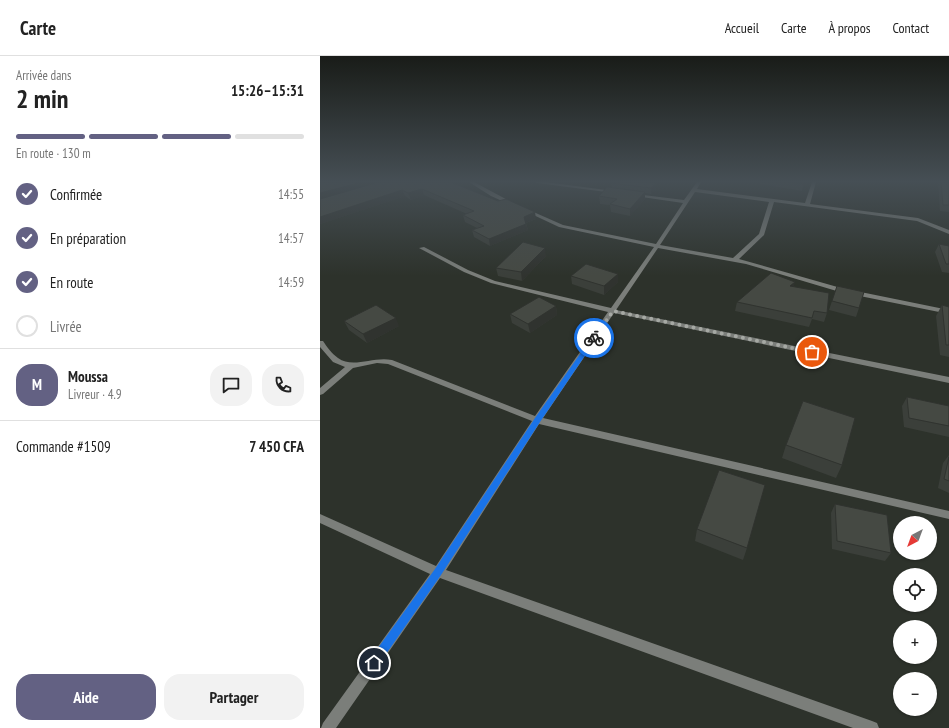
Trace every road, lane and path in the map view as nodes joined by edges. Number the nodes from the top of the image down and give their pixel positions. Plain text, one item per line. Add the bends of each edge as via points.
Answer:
1 (533, 213) edge
2 (678, 213) edge
3 (768, 213) edge
4 (869, 213) edge
5 (949, 232) edge
6 (657, 246) junction
7 (422, 248) dead end
8 (734, 260) junction
9 (613, 311) junction
10 (949, 312) edge
11 (320, 343) edge
12 (350, 366) junction
13 (949, 380) edge
14 (320, 392) edge
15 (537, 420) junction
16 (949, 516) edge
17 (320, 518) edge
18 (438, 572) junction
19 (328, 728) edge
20 (872, 728) edge

1 - 6 street via 561,226
2 - 6 street
3 - 8 street via 760,235
4 - 5 street via 918,220
6 - 8 street
6 - 9 street
7 - 9 street via 466,272 493,282
8 - 10 street via 840,290
9 - 13 street
9 - 15 street
11 - 12 street via 336,360
12 - 14 street
12 - 15 street via 377,361 389,362
15 - 16 street
15 - 18 street
17 - 18 street
18 - 19 street
18 - 20 street

